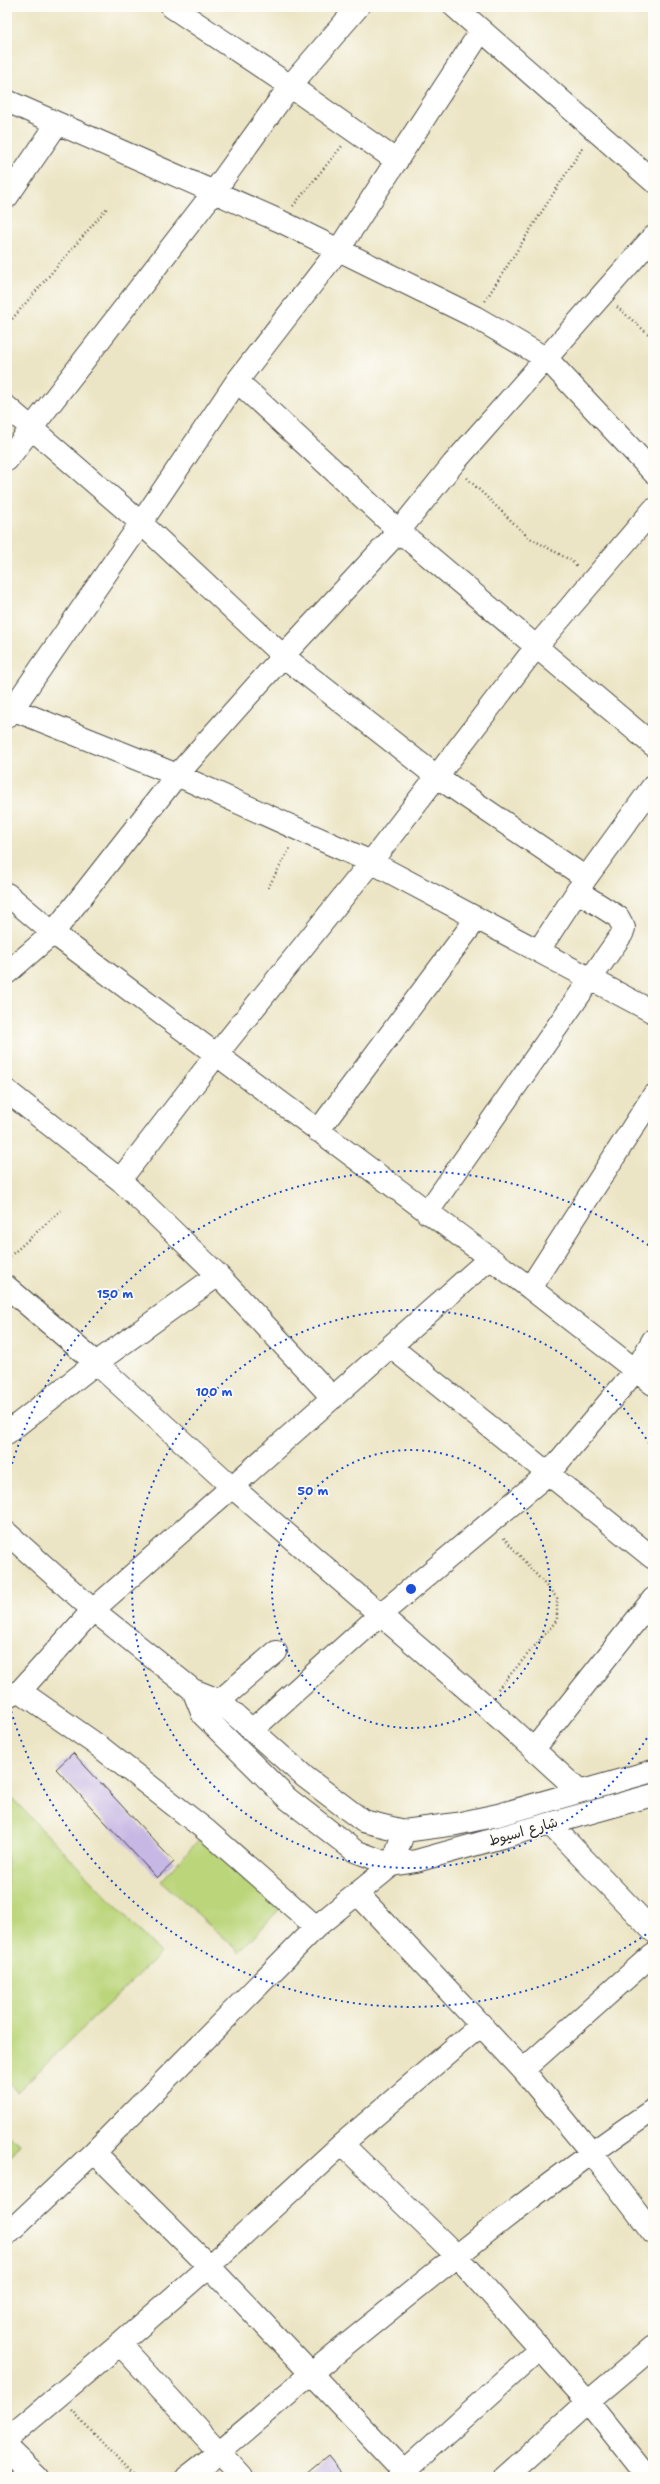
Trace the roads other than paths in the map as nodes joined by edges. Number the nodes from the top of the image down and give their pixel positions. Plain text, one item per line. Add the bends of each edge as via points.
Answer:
1 (172, 7) edge
2 (358, 7) edge
3 (455, 7) edge
4 (481, 31) junction
5 (290, 86) junction
6 (7, 101) edge
7 (57, 124) junction
8 (397, 161) junction
9 (653, 181) edge
10 (213, 193) junction
11 (7, 198) edge
12 (653, 237) edge
13 (339, 249) junction
14 (547, 359) junction
15 (237, 381) junction
16 (7, 407) edge
17 (32, 427) junction
18 (7, 460) edge
19 (653, 472) edge
20 (653, 510) edge
21 (142, 523) junction
22 (399, 531) junction
23 (536, 647) junction
24 (282, 656) junction
25 (9, 711) edge
26 (653, 745) edge
27 (177, 775) junction
28 (436, 776) junction
29 (653, 786) edge
30 (371, 862) junction
31 (581, 884) junction
32 (7, 894) edge
33 (477, 918) junction
34 (53, 933) junction
35 (539, 950) junction
36 (7, 973) edge
37 (590, 978) junction
38 (653, 1012) edge
39 (217, 1054) junction
40 (7, 1091) edge
41 (653, 1096) edge
42 (318, 1131) junction
43 (120, 1180) junction
44 (427, 1213) junction
45 (489, 1259) junction
46 (218, 1276) junction
47 (7, 1287) edge
48 (530, 1288) junction
49 (653, 1340) edge
50 (391, 1348) junction
51 (96, 1363) junction
52 (636, 1370) junction
53 (653, 1384) edge
54 (333, 1398) junction
55 (7, 1433) edge
56 (549, 1473) junction
57 (231, 1486) junction
58 (7, 1533) edge
59 (653, 1558) edge
60 (653, 1599) edge
61 (93, 1610) junction
62 (382, 1614) junction
63 (276, 1652) dead end
64 (193, 1690) junction
65 (14, 1694) edge
66 (218, 1700) junction
67 (203, 1715) junction
68 (252, 1730) junction
69 (534, 1749) junction
70 (653, 1771) edge
71 (579, 1791) junction
72 (653, 1795) edge
73 (363, 1821) junction
74 (550, 1824) junction
75 (404, 1831) junction
76 (355, 1852) junction
77 (392, 1865) junction
78 (362, 1889) junction
79 (650, 1922) edge
80 (316, 1928) junction
81 (653, 1954) edge
82 (482, 2024) junction
83 (523, 2070) junction
84 (653, 2110) edge
85 (342, 2144) junction
86 (94, 2152) junction
87 (591, 2152) junction
88 (653, 2233) edge
89 (7, 2234) edge
90 (458, 2257) junction
91 (209, 2266) junction
92 (120, 2344) junction
93 (653, 2347) edge
94 (539, 2350) junction
95 (312, 2373) junction
96 (588, 2402) junction
97 (7, 2439) edge
98 (7, 2448) edge
99 (220, 2453) junction
100 (403, 2475) edge
101 (37, 2477) edge
102 (187, 2477) edge
103 (242, 2477) edge
104 (505, 2477) edge
105 (648, 2477) edge

1 - 5 street
2 - 5 street
3 - 4 street
4 - 8 street
4 - 9 street
5 - 8 street
5 - 10 street
6 - 7 street
7 - 10 street
7 - 11 street
8 - 13 street
10 - 13 street
10 - 17 street
12 - 14 street
13 - 14 street via 475,317
13 - 15 street
14 - 19 street
14 - 22 street via 452,464
15 - 21 street
15 - 22 street
16 - 17 street
17 - 18 street
17 - 21 street
20 - 23 street
21 - 24 street
21 - 25 street
22 - 23 street
22 - 24 street
23 - 26 street
23 - 28 street
24 - 27 street
24 - 28 street
25 - 27 street
27 - 30 street
27 - 34 street
28 - 30 street
28 - 31 street
29 - 31 street
30 - 33 street
30 - 39 street
31 - 35 street
31 - 37 street via 618,917 624,928
32 - 34 street
33 - 35 street
33 - 42 street
34 - 36 street
34 - 39 street
35 - 37 street
37 - 38 street
37 - 44 street
39 - 42 street
39 - 43 street
40 - 43 street
41 - 48 street
42 - 44 street
43 - 46 street
44 - 45 street
45 - 48 street
45 - 50 street
46 - 51 street
46 - 54 street
47 - 51 street
48 - 52 street
49 - 52 street
50 - 54 street
50 - 56 street
51 - 55 street
51 - 57 street
52 - 53 street
52 - 56 street
54 - 57 street
56 - 59 street
56 - 62 street
57 - 61 street
57 - 62 street
58 - 61 street
60 - 69 street
61 - 64 street
61 - 65 street
62 - 68 street
62 - 69 street
63 - 66 street
64 - 66 street
64 - 67 street
65 - 80 street via 100,1747 207,1831
66 - 67 street
66 - 68 street
67 - 76 street via 288,1799
68 - 73 street via 305,1777
69 - 71 street
70 - 71 street, شارع اسيوط
71 - 75 street, شارع اسيوط via 498,1815
72 - 74 street, شارع اسيوط
73 - 75 street
73 - 76 street
74 - 77 street, شارع اسيوط via 416,1861
74 - 79 street
75 - 77 street
76 - 77 street
76 - 78 street
77 - 78 street
78 - 80 street
78 - 82 street
80 - 86 street
81 - 83 street
82 - 83 street
82 - 85 street
83 - 87 street
84 - 87 street
85 - 90 street
85 - 91 street
86 - 89 street
86 - 91 street
87 - 88 street
87 - 90 street
90 - 94 street
90 - 95 street
91 - 92 street
91 - 95 street
92 - 97 street
92 - 99 street
93 - 96 street
94 - 96 street
94 - 100 street
95 - 99 street
95 - 100 street
96 - 104 street
96 - 105 street
98 - 101 street
99 - 102 street
99 - 103 street

